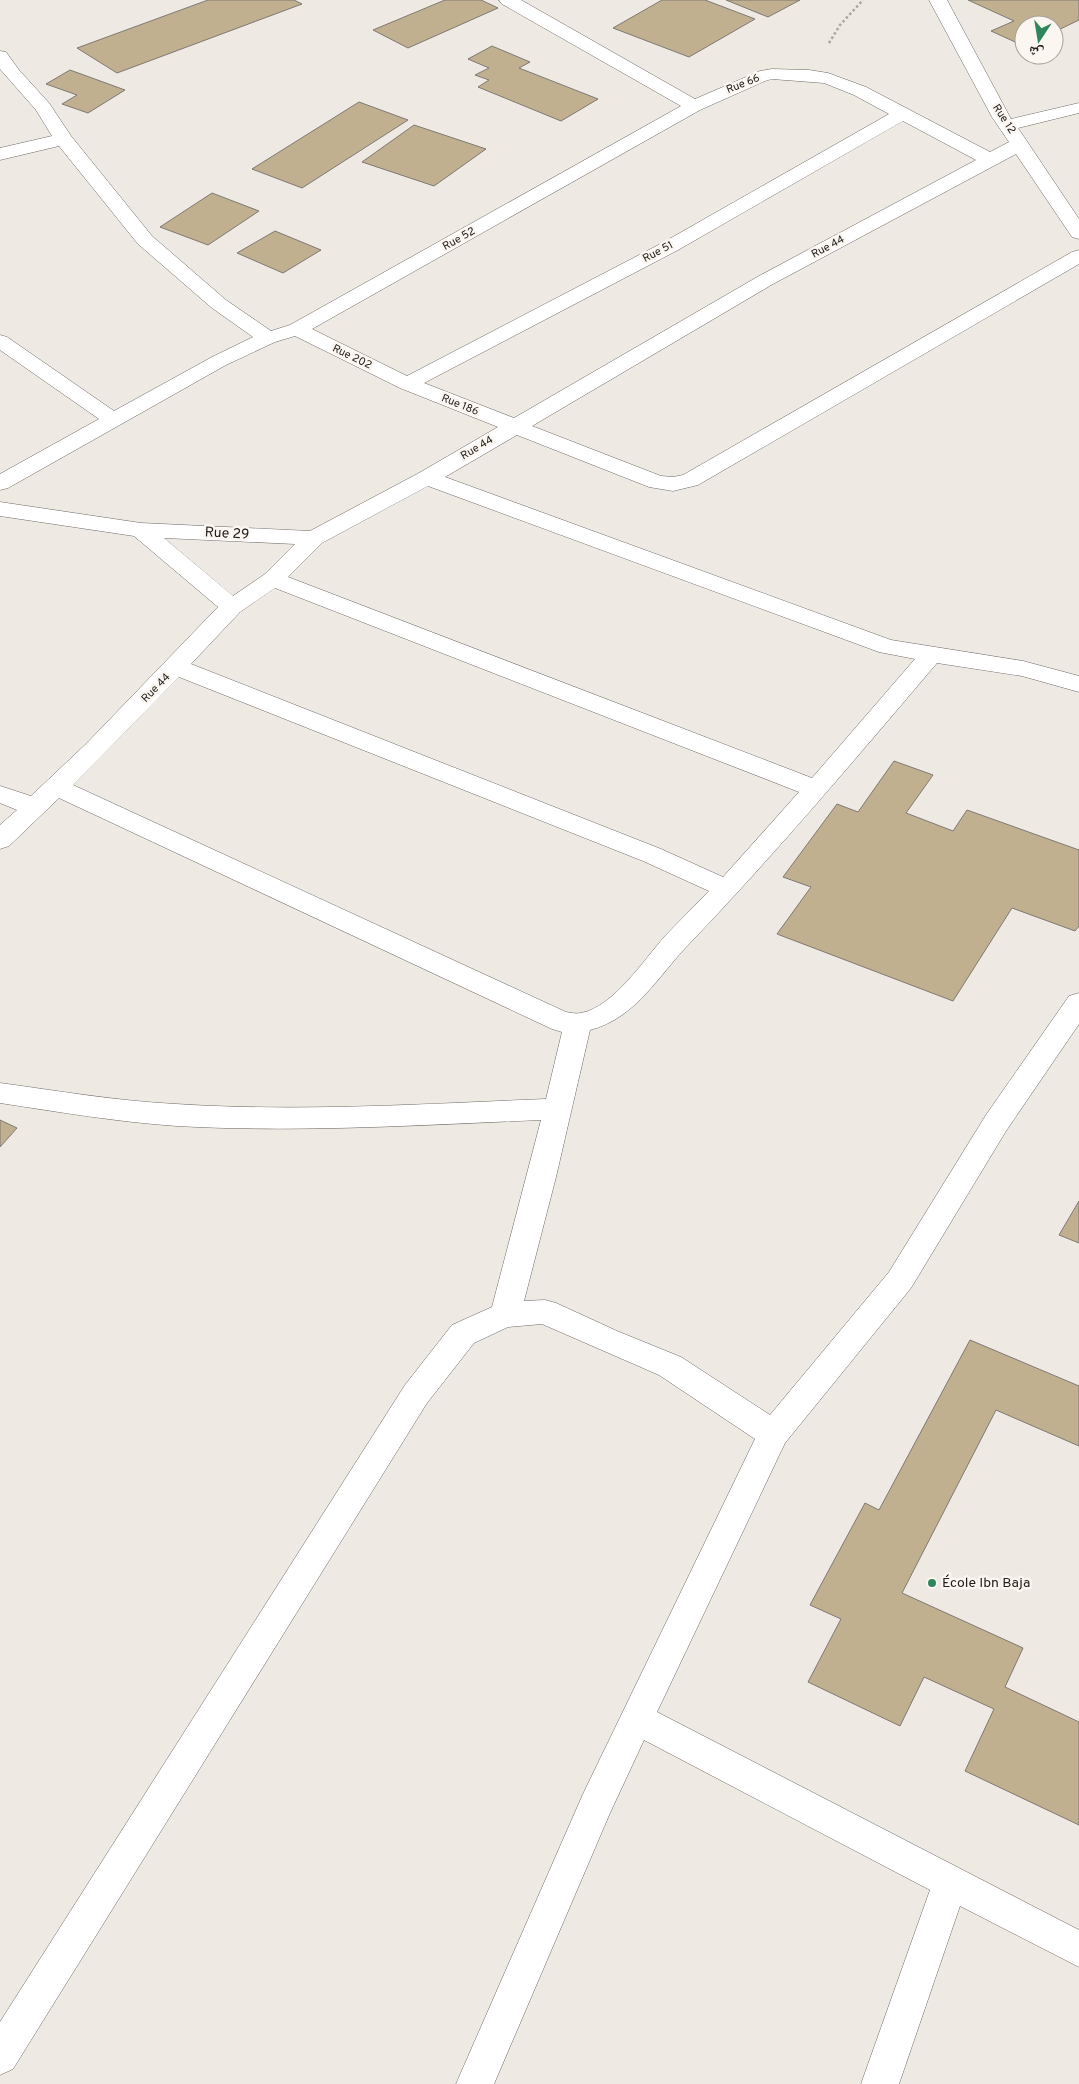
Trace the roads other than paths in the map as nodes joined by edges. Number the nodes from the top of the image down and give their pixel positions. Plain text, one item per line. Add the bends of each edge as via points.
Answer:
1 (508, 0) edge
2 (938, 0) edge
3 (0, 56) edge
4 (694, 106) junction
5 (1079, 108) edge
6 (904, 113) junction
7 (1008, 125) junction
8 (62, 139) junction
9 (1020, 144) junction
10 (0, 154) edge
11 (989, 160) junction
12 (1079, 233) edge
13 (1079, 256) edge
14 (298, 329) junction
15 (268, 338) junction
16 (0, 341) edge
17 (408, 384) junction
18 (112, 419) junction
19 (512, 426) junction
20 (426, 478) junction
21 (0, 483) edge
22 (0, 509) edge
23 (141, 530) junction
24 (314, 538) junction
25 (273, 579) junction
26 (232, 607) junction
27 (930, 655) junction
28 (176, 667) junction
29 (1077, 681) edge
30 (55, 786) junction
31 (816, 789) junction
32 (0, 794) edge
33 (34, 807) junction
34 (0, 840) edge
35 (727, 889) junction
36 (1079, 1003) edge
37 (578, 1024) junction
38 (0, 1093) edge
39 (558, 1109) junction
40 (505, 1315) junction
41 (773, 1434) junction
42 (638, 1719) junction
43 (950, 1883) junction
44 (1079, 1949) edge
45 (0, 2056) edge
46 (475, 2084) edge
47 (880, 2084) edge

1 - 4 street
2 - 7 street, Rue 12
3 - 8 street via 43,107
4 - 6 street, Rue 66 via 760,76 809,75 828,78
4 - 14 street, Rue 52
5 - 7 street
6 - 11 street, Rue 66
6 - 17 street, Rue 51 via 671,246
7 - 9 street, Rue 12
8 - 10 street
8 - 15 street via 144,240 219,304
9 - 11 street, Rue 44
9 - 12 street, Rue 12
11 - 19 street, Rue 44 via 766,280
13 - 19 street, Rue 186 via 690,480 674,484 657,482
14 - 15 street, Rue 52
14 - 17 street, Rue 202
15 - 18 street, Rue 52
16 - 18 street
17 - 19 street, Rue 186
18 - 21 street, Rue 52
19 - 20 street, Rue 44
20 - 24 street, Rue 44
20 - 27 street via 849,634
22 - 23 street, Rue 29
23 - 24 street, Rue 29
23 - 26 street
24 - 25 street, Rue 44
25 - 26 street, Rue 44
25 - 31 street
26 - 28 street, Rue 44
27 - 29 street
27 - 31 street
28 - 30 street, Rue 44
28 - 35 street via 652,855
30 - 33 street, Rue 44
30 - 37 street via 562,1022
31 - 35 street
32 - 33 street
33 - 34 street, Rue 44
35 - 37 street via 616,1008
36 - 41 street via 996,1123 900,1280
37 - 39 street
38 - 39 street via 177,1114 386,1116
39 - 40 street
40 - 41 street via 545,1312 670,1366
40 - 45 street via 463,1334 416,1394
41 - 42 street
42 - 43 street
42 - 46 street via 595,1806
43 - 44 street
43 - 47 street

